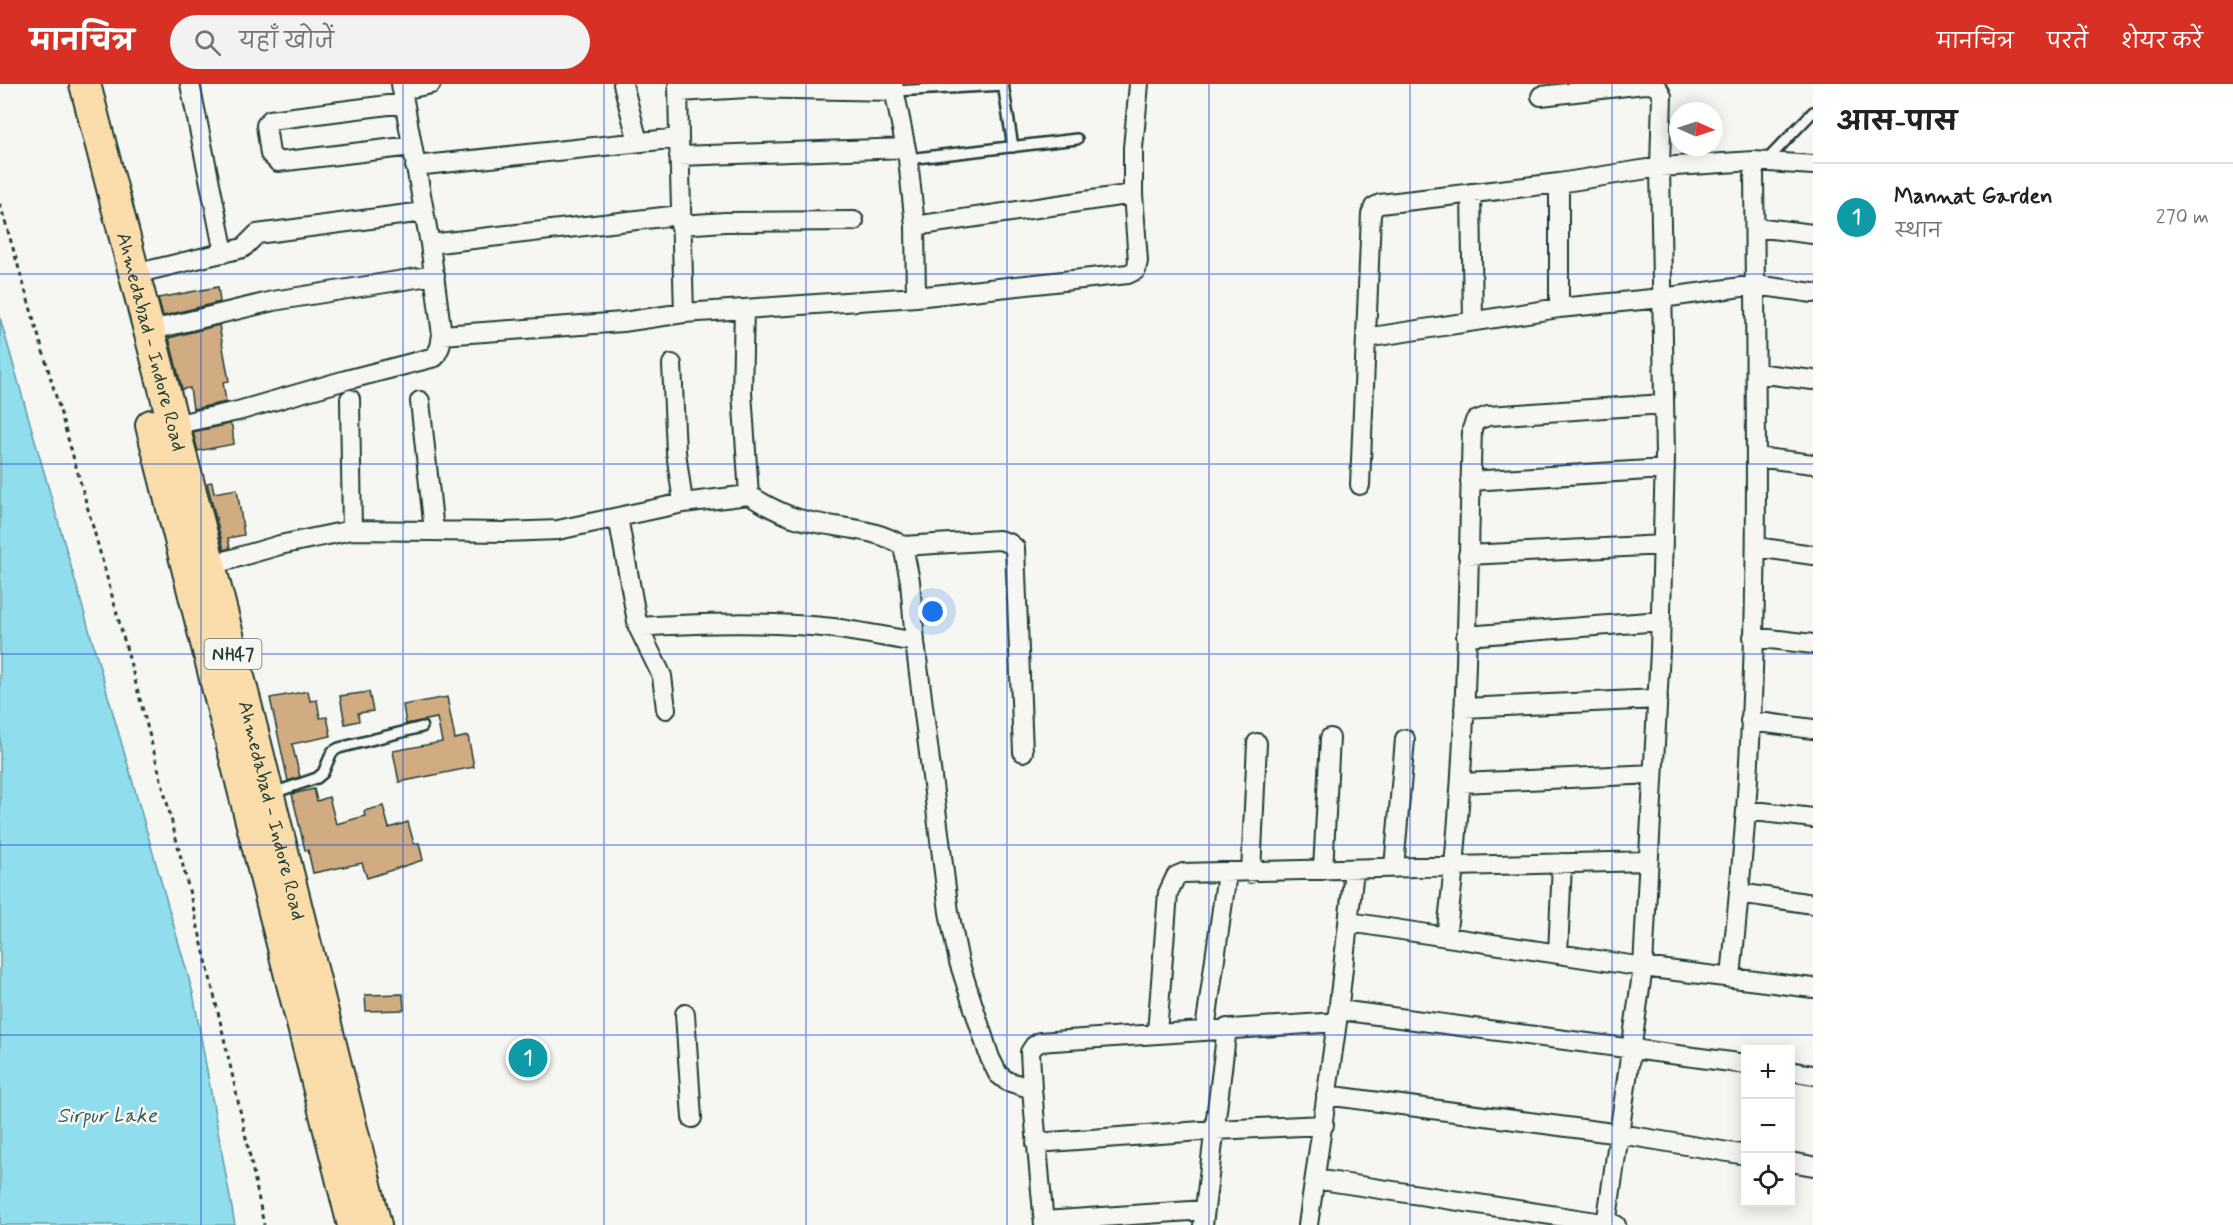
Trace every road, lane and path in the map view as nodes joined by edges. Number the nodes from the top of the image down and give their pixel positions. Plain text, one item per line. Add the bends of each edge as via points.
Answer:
1 (64, 84) edge
2 (85, 84) edge
3 (190, 84) edge
4 (431, 84) edge
5 (623, 84) edge
6 (1004, 84) edge
7 (1139, 84) edge
8 (748, 86) edge
9 (678, 88) edge
10 (893, 88) edge
11 (402, 92) edge
12 (1541, 96) dead end
13 (1813, 112) edge
14 (679, 138) junction
15 (1077, 139) dead end
16 (638, 142) junction
17 (412, 146) junction
18 (1013, 147) junction
19 (907, 154) junction
20 (679, 156) junction
21 (1760, 161) junction
22 (1813, 165) edge
23 (416, 166) junction
24 (1660, 167) junction
25 (1558, 183) junction
26 (1471, 193) junction
27 (1133, 194) junction
28 (0, 204) edge
29 (423, 212) junction
30 (680, 220) junction
31 (854, 220) dead end
32 (915, 226) junction
33 (1755, 227) junction
34 (1813, 234) edge
35 (430, 244) junction
36 (224, 253) junction
37 (134, 274) junction
38 (435, 274) junction
39 (1756, 285) junction
40 (1813, 293) edge
41 (916, 297) junction
42 (1662, 298) junction
43 (1559, 308) junction
44 (744, 309) junction
45 (684, 313) junction
46 (1473, 321) junction
47 (148, 331) junction
48 (442, 335) junction
49 (1366, 338) junction
50 (672, 364) dead end
51 (1756, 373) junction
52 (1813, 380) edge
53 (350, 399) dead end
54 (420, 401) dead end
55 (1664, 404) junction
56 (173, 425) junction
57 (1756, 457) junction
58 (1813, 464) edge
59 (1665, 470) junction
60 (1470, 481) junction
61 (1360, 485) dead end
62 (749, 495) junction
63 (683, 503) junction
64 (618, 518) junction
65 (352, 530) junction
66 (434, 531) junction
67 (1663, 545) junction
68 (903, 546) junction
69 (1756, 547) junction
70 (1468, 555) junction
71 (1813, 555) edge
72 (199, 568) junction
73 (1661, 621) junction
74 (638, 627) junction
75 (1466, 636) junction
76 (1754, 637) junction
77 (915, 642) junction
78 (1813, 644) edge
79 (1658, 699) junction
80 (1464, 708) junction
81 (666, 709) dead end
82 (1750, 721) junction
83 (422, 727) dead end
84 (1813, 729) edge
85 (1330, 738) dead end
86 (1406, 739) dead end
87 (1257, 743) dead end
88 (1023, 752) dead end
89 (1653, 774) junction
90 (1462, 783) junction
91 (267, 795) junction
92 (1746, 810) junction
93 (1813, 818) edge
94 (1648, 861) junction
95 (1562, 863) junction
96 (1455, 866) junction
97 (1394, 868) junction
98 (1323, 870) junction
99 (1354, 870) junction
100 (1227, 873) junction
101 (1251, 873) junction
102 (1739, 893) junction
103 (1813, 904) edge
104 (1349, 922) junction
105 (1446, 937) junction
106 (1558, 954) junction
107 (1643, 967) junction
108 (1731, 978) junction
109 (1813, 988) edge
110 (685, 1014) dead end
111 (1338, 1016) junction
112 (1227, 1028) junction
113 (1205, 1030) junction
114 (1157, 1033) junction
115 (1633, 1048) junction
116 (1741, 1063) edge
117 (1795, 1072) edge
118 (1813, 1075) edge
119 (1032, 1089) junction
120 (1326, 1095) junction
121 (692, 1118) dead end
122 (1324, 1125) junction
123 (1215, 1130) junction
124 (1620, 1134) junction
125 (1036, 1143) junction
126 (1741, 1154) edge
127 (1795, 1163) edge
128 (1813, 1166) edge
129 (1315, 1179) junction
130 (1204, 1217) edge
131 (1044, 1223) edge
132 (1610, 1224) edge
133 (264, 1225) edge
134 (353, 1225) edge
135 (376, 1225) edge
136 (1308, 1225) edge

1 - 72 highway, Ahmedabad - Indore Road / NH47
2 - 37 highway, Ahmedabad - Indore Road / NH47
3 - 36 street
4 - 11 street
5 - 16 street
6 - 10 lane
6 - 18 lane
7 - 27 street
8 - 9 street
8 - 10 street
9 - 14 street
10 - 19 street
11 - 17 street
11 - 17 street via 270,120 266,125 270,154 278,162
12 - 24 street via 1655,86 1662,96
13 - 21 lane
14 - 16 street
14 - 20 street
15 - 18 lane
16 - 23 street
17 - 23 street
18 - 19 lane
19 - 20 street
19 - 32 street
20 - 30 street
21 - 22 street
21 - 24 street
21 - 33 street
23 - 29 street
24 - 25 street
24 - 42 street
25 - 26 street
25 - 43 street
26 - 46 street
26 - 49 street via 1374,207
27 - 32 street
27 - 41 street via 1138,261 1136,270 1128,274
28 - 133 path via 83,488 178,844
29 - 35 street
29 - 36 street via 257,234 243,248
30 - 31 street
30 - 35 street
30 - 45 street
32 - 41 street
33 - 34 street
33 - 39 street
35 - 38 street
36 - 37 street
37 - 47 highway, Ahmedabad - Indore Road / NH47
38 - 47 street via 273,301
38 - 48 street
39 - 40 street
39 - 42 street
39 - 51 street
41 - 44 street
42 - 43 street
42 - 55 street
43 - 46 street
44 - 45 street
44 - 62 street via 741,392
45 - 48 street via 623,322
46 - 49 street
47 - 56 highway, Ahmedabad - Indore Road / NH47
48 - 56 street via 435,357
49 - 61 street
50 - 63 street
51 - 52 street
51 - 57 street
53 - 65 street
54 - 66 street
55 - 59 street
55 - 60 street via 1488,416 1474,421
56 - 72 highway, Ahmedabad - Indore Road / NH47
57 - 58 street
57 - 69 street
59 - 60 street
59 - 67 street
60 - 70 street
62 - 63 street
62 - 68 street via 775,511 801,520 874,532
63 - 64 street
64 - 66 street via 558,530
64 - 74 street
65 - 66 street
65 - 72 street
67 - 70 street
67 - 73 street
68 - 77 street
68 - 88 street via 999,540 1015,548
69 - 71 street
69 - 76 street
70 - 75 street
72 - 91 highway, Ahmedabad - Indore Road / NH47
72 - 134 highway, Ahmedabad - Indore Road / NH47
73 - 75 street
73 - 79 street
74 - 77 street via 761,623 832,628
74 - 81 street via 662,676
75 - 80 street
76 - 78 street
76 - 82 street
77 - 119 street via 949,912 959,962 998,1074 1006,1081
79 - 80 street
79 - 89 street
80 - 90 street
82 - 84 street
82 - 92 street
83 - 91 lane via 339,748 332,752 317,778
85 - 98 street
86 - 97 street
87 - 101 street
89 - 90 street
89 - 94 street
90 - 96 street
91 - 135 highway, Ahmedabad - Indore Road / NH47
92 - 93 street
92 - 102 street
94 - 95 street
94 - 107 street
95 - 96 street
95 - 106 street
96 - 97 street
96 - 105 street
97 - 99 street
98 - 99 street
98 - 101 street
99 - 104 street
100 - 101 street
100 - 113 street
100 - 114 street via 1183,873 1171,882
102 - 103 street
102 - 108 street
104 - 105 street
104 - 111 street
105 - 106 street
106 - 107 street
107 - 108 street
107 - 115 street
108 - 109 street
110 - 121 street
111 - 112 street
111 - 115 street
111 - 120 street
112 - 113 street
112 - 123 street
113 - 114 street
114 - 119 street via 1040,1042 1030,1052
115 - 116 street
115 - 124 street
117 - 118 street
119 - 125 street
120 - 122 street
120 - 124 street
122 - 123 street
122 - 129 street
123 - 125 street
123 - 130 street
124 - 126 street
124 - 132 street
125 - 131 street
127 - 128 street
129 - 132 street
129 - 136 street
130 - 131 street

